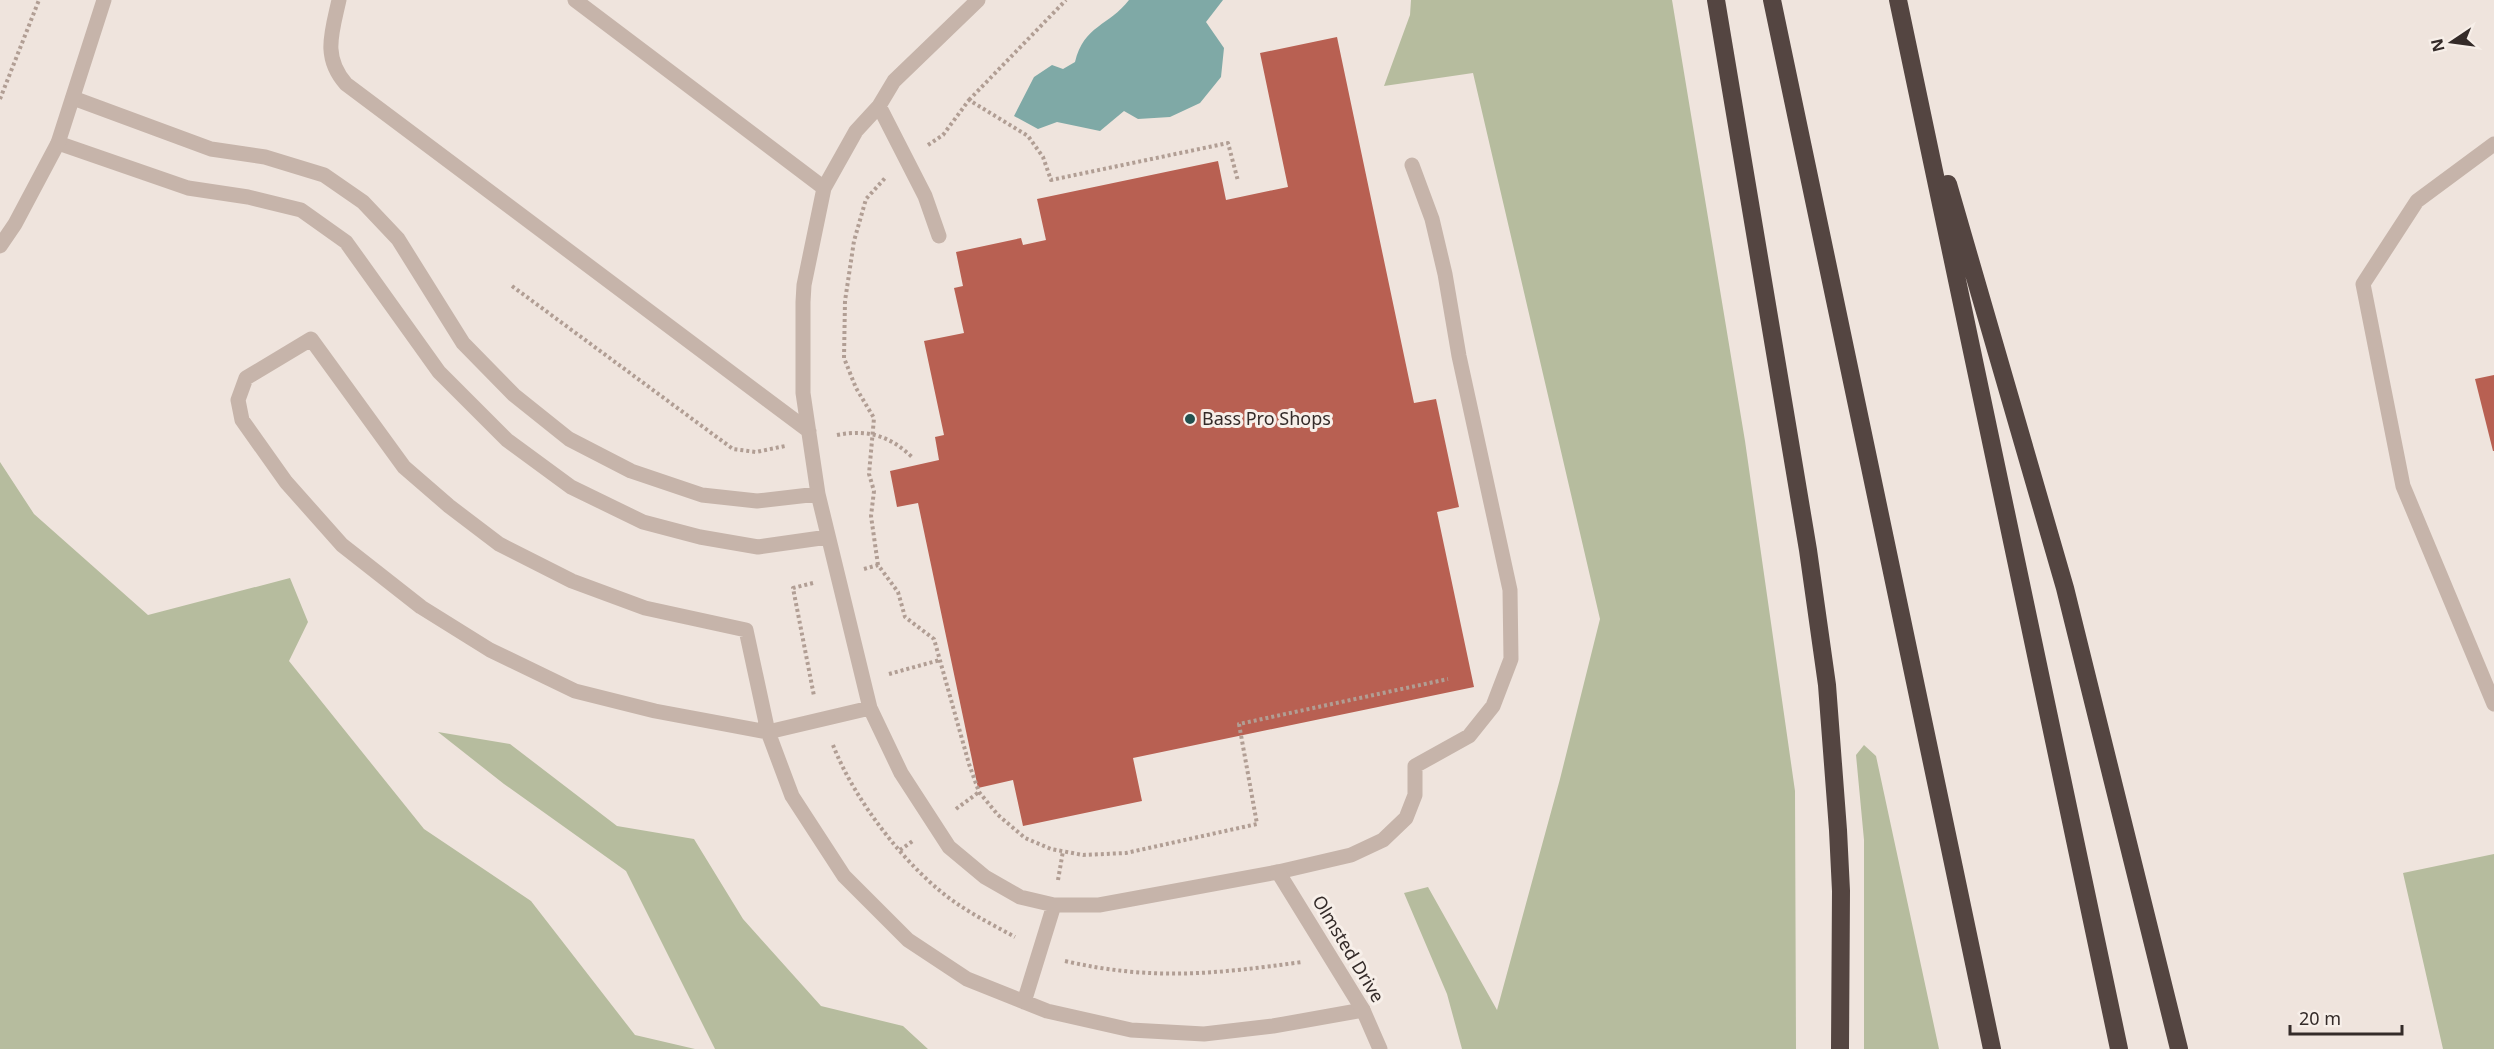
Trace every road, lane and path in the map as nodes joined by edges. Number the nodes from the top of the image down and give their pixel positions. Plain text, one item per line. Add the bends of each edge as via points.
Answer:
1 (39, 0) edge
2 (104, 0) edge
3 (339, 0) edge
4 (575, 0) edge
5 (978, 0) edge
6 (1066, 0) edge
7 (1716, 0) edge
8 (1772, 0) edge
9 (1898, 0) edge
10 (1907, 43) junction
11 (73, 98) junction
12 (0, 99) edge
13 (969, 100) junction
14 (879, 106) junction
15 (58, 143) junction
16 (2494, 144) edge
17 (907, 160) junction
18 (1412, 165) dead end
19 (1238, 181) dead end
20 (824, 188) junction
21 (939, 236) dead end
22 (0, 246) edge
23 (512, 286) dead end
24 (873, 434) junction
25 (810, 436) junction
26 (912, 457) dead end
27 (818, 494) junction
28 (828, 537) junction
29 (878, 565) junction
30 (837, 576) junction
31 (940, 660) junction
32 (1448, 679) dead end
33 (864, 681) junction
34 (2494, 704) edge
35 (870, 708) junction
36 (823, 719) junction
37 (768, 732) junction
38 (1278, 872) junction
39 (1054, 905) junction
40 (1040, 950) junction
41 (1332, 958) junction
42 (1024, 1002) junction
43 (1363, 1010) junction
44 (1380, 1049) edge
45 (1840, 1049) edge
46 (1992, 1049) edge
47 (2119, 1049) edge
48 (2179, 1049) edge

1 - 12 path
2 - 11 street
3 - 25 street via 330,54 334,71 346,84
4 - 20 street
5 - 14 street via 894,81
6 - 13 path
7 - 45 highway via 1826,675 1840,861
8 - 46 highway
9 - 10 highway
10 - 47 highway
10 - 48 highway via 2065,588
11 - 15 street
11 - 27 street via 211,149 265,157 324,175 363,202 398,239 464,343 514,395 569,439 631,471 702,495 757,501
13 - 17 path via 943,135
13 - 19 path via 1028,136 1043,157 1051,180 1228,143
14 - 17 street
14 - 20 street via 856,131
15 - 22 street
15 - 28 street via 188,189 248,197 301,210 346,242 439,372 507,440 571,487 642,522 700,537 758,547
16 - 34 street via 2417,201 2363,284 2403,486
17 - 21 street via 926,196
17 - 24 path via 866,199 854,241 845,301 844,358 874,418
18 - 38 street via 1432,219 1445,274 1510,590 1511,659 1493,706 1469,736 1415,766 1415,795 1406,818 1383,840 1351,855
20 - 25 street via 804,285 803,393
23 - 25 path via 733,449 756,452
24 - 25 path
24 - 26 path via 896,442
24 - 29 path via 869,474 874,491 871,516
25 - 27 street
27 - 28 street
28 - 30 street
29 - 30 path
29 - 31 path via 898,592 905,617 934,639
30 - 33 street
30 - 36 path via 793,588 811,689
31 - 32 path via 979,792 1025,838 1051,849 1083,855 1126,853 1257,824 1239,724
31 - 33 path
33 - 35 street
35 - 36 street
35 - 39 street via 901,773 949,847 985,877 1020,897
36 - 37 street
36 - 40 path via 848,778 878,825 916,868 958,905
37 - 37 street via 746,630 645,608 572,581 499,544 404,467 311,339 246,378 238,400 242,420 286,482 342,545 421,607 490,650 575,690 656,711
37 - 42 street via 792,796 844,876 908,940 967,979
38 - 39 street via 1099,904
38 - 41 street, Olmsted Drive
39 - 40 street
40 - 41 path via 1104,970 1160,975 1213,974
40 - 42 street
41 - 43 street, Olmsted Drive
42 - 43 street via 1131,1030 1204,1034
43 - 44 street, Olmsted Drive

